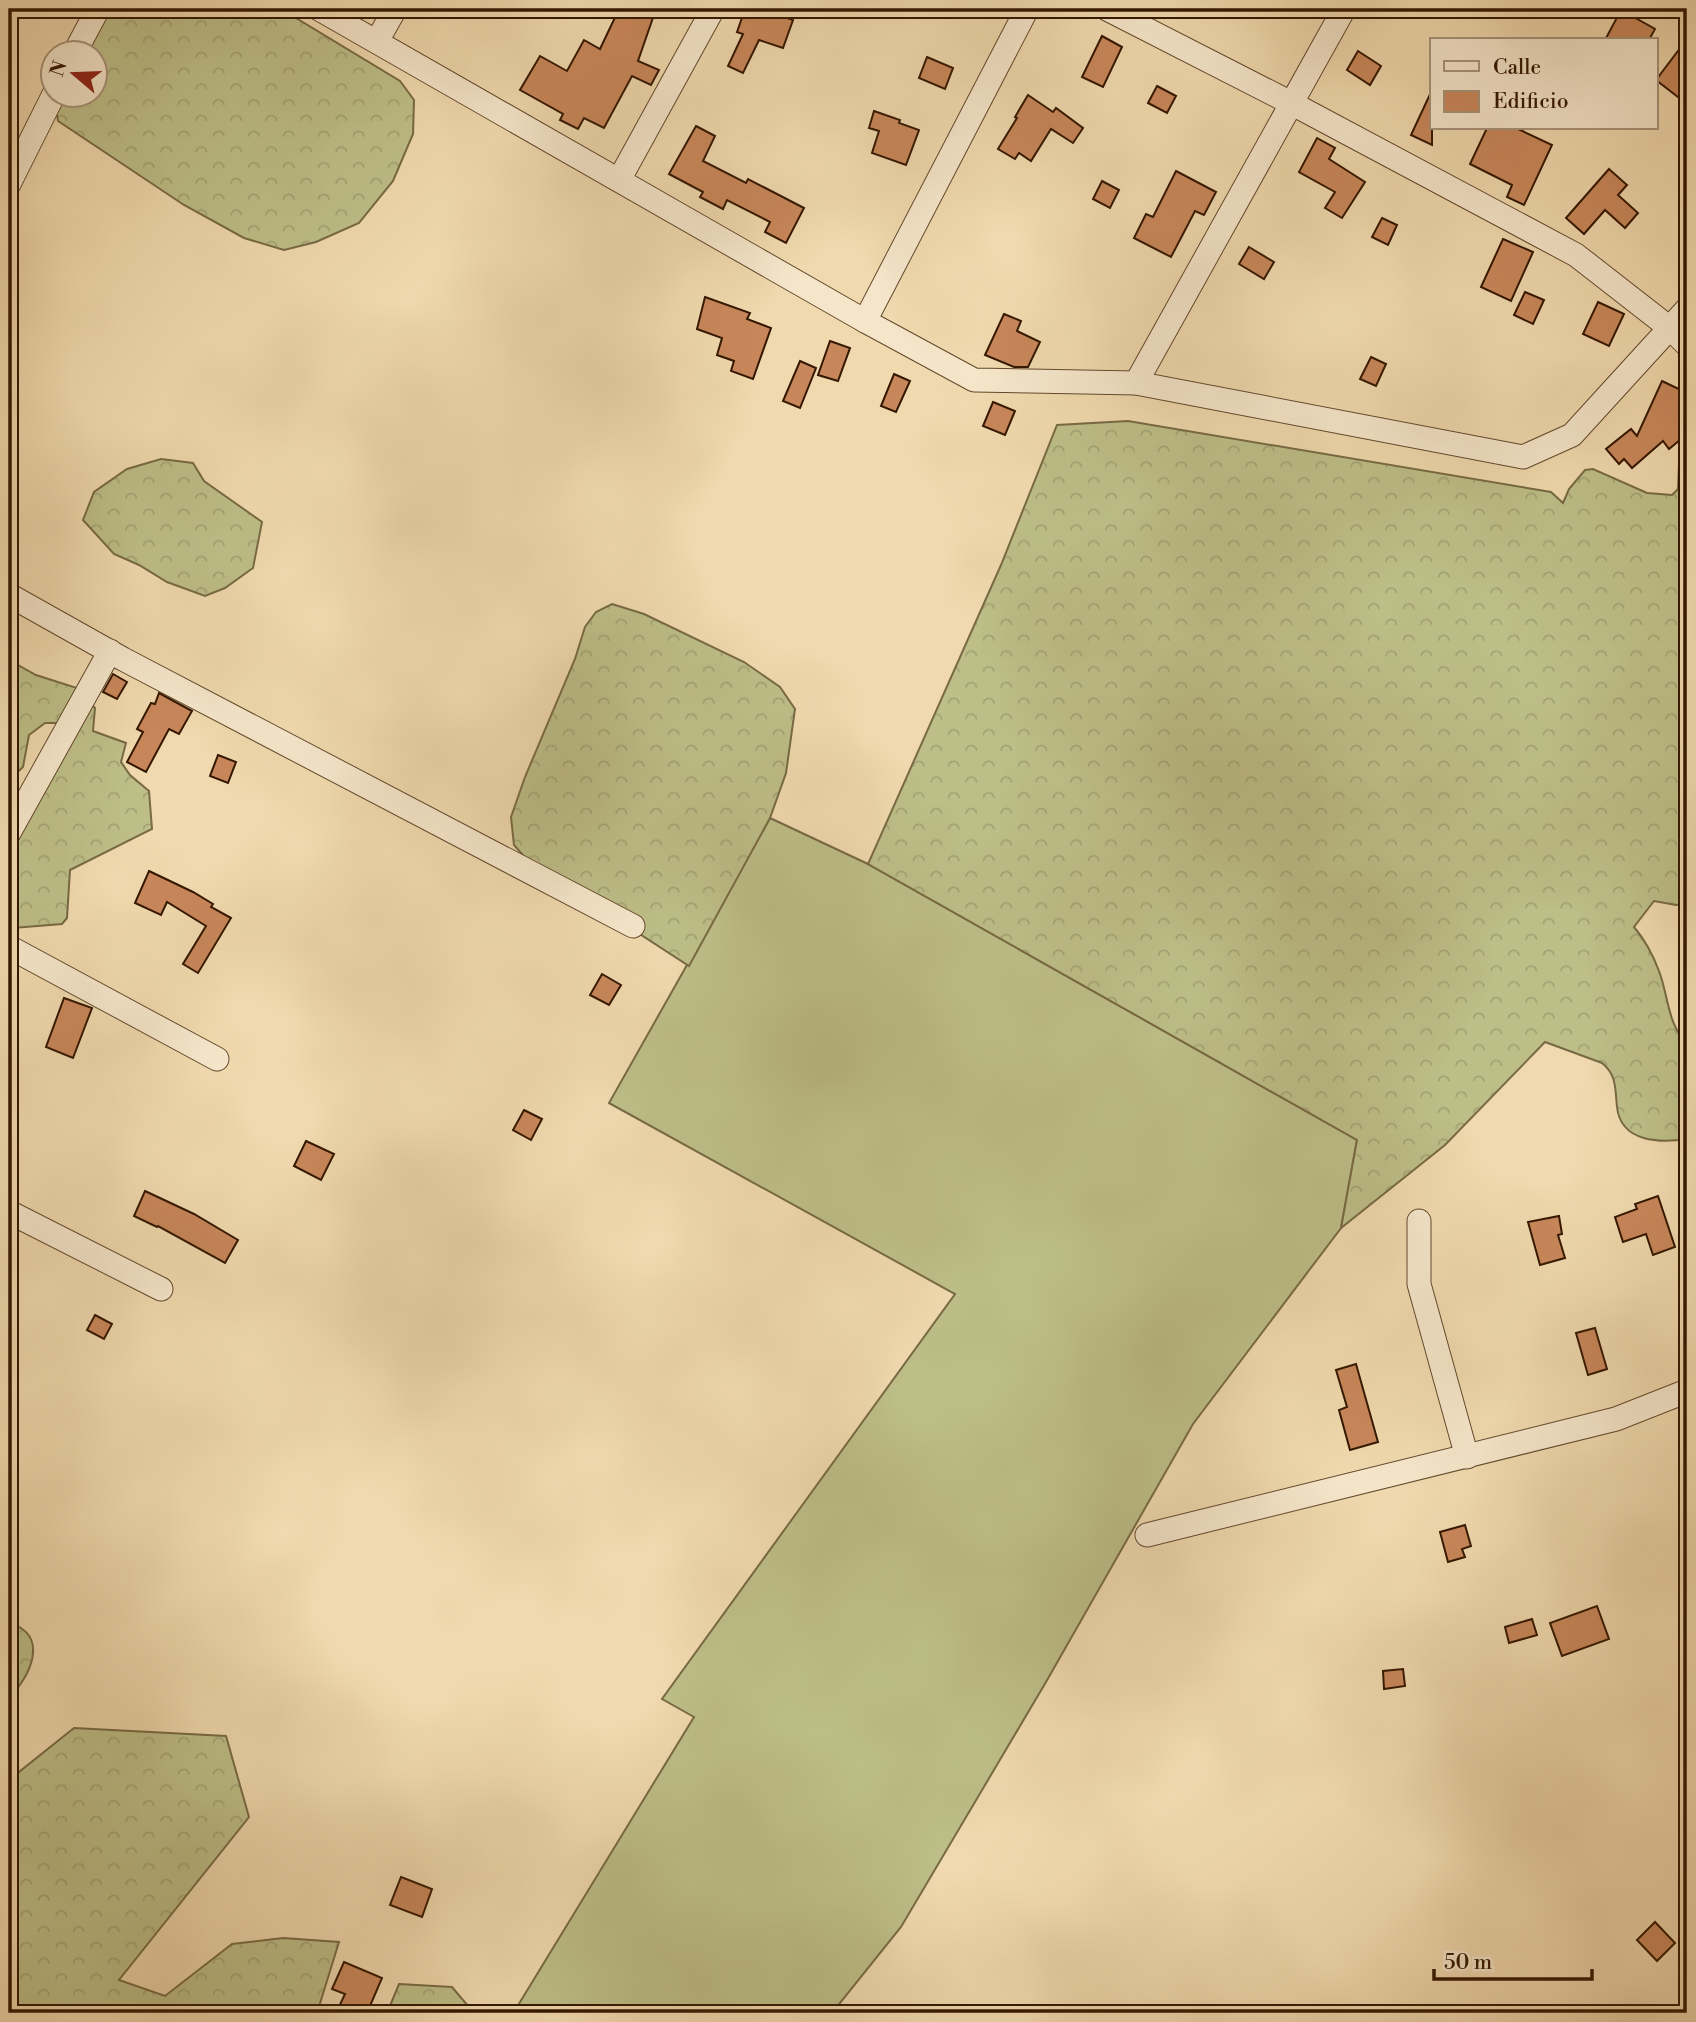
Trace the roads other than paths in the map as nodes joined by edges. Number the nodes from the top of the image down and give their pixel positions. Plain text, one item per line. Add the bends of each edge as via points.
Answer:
1 (98, 9) edge
2 (319, 9) edge
3 (396, 9) edge
4 (713, 9) edge
5 (1027, 9) edge
6 (1107, 9) edge
7 (1344, 9) edge
8 (82, 38) edge
9 (377, 41) junction
10 (1291, 103) junction
11 (47, 108) edge
12 (619, 180) junction
13 (9, 184) edge
14 (1687, 309) edge
15 (865, 321) junction
16 (1679, 337) edge
17 (1136, 383) junction
18 (9, 594) edge
19 (110, 652) junction
20 (9, 833) edge
21 (633, 926) dead end
22 (9, 947) edge
23 (216, 1059) dead end
24 (9, 1212) edge
25 (1419, 1221) dead end
26 (160, 1289) dead end
27 (1687, 1391) edge
28 (1466, 1457) junction
29 (1147, 1535) dead end

1 - 8 street
2 - 9 street
3 - 9 street
4 - 12 street
5 - 15 street
6 - 10 street
7 - 10 street
9 - 12 street
10 - 16 street via 1576,255
10 - 17 street
11 - 13 street
12 - 15 street
14 - 16 street
15 - 17 street via 974,380
16 - 17 street via 1572,435 1524,457
18 - 19 street
19 - 20 street
19 - 21 street
22 - 23 street
24 - 26 street
25 - 28 street via 1419,1284
27 - 28 street via 1616,1419
28 - 29 street

